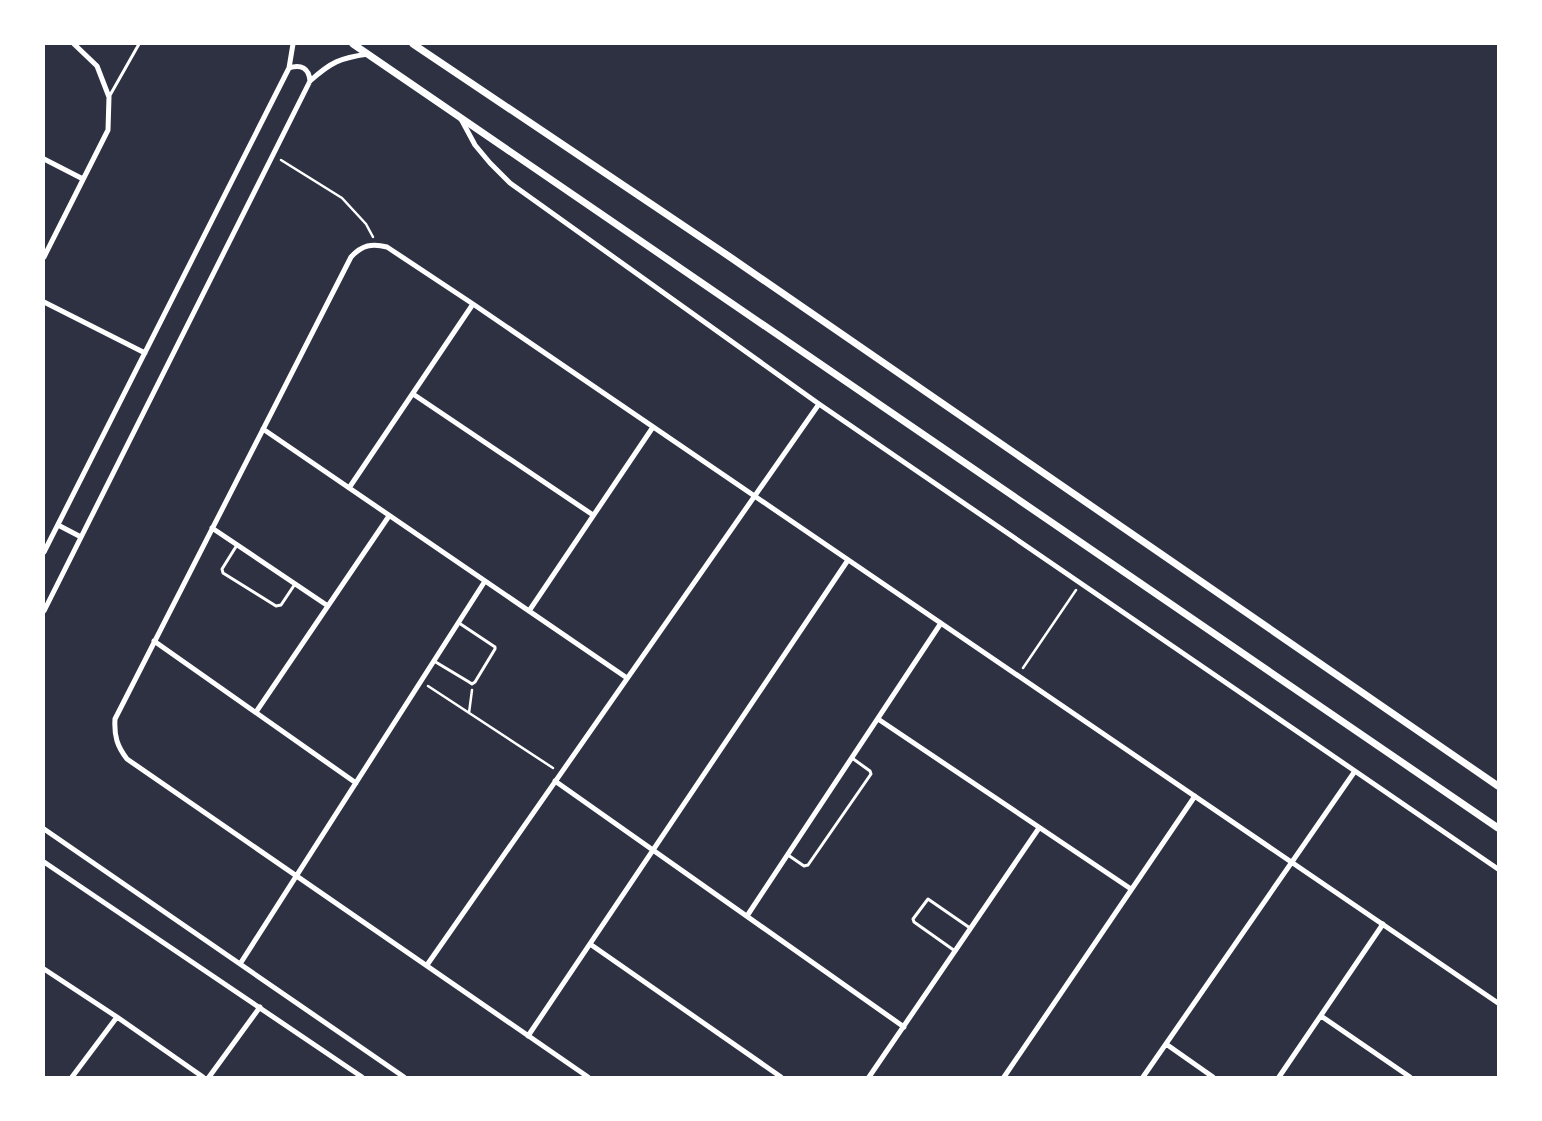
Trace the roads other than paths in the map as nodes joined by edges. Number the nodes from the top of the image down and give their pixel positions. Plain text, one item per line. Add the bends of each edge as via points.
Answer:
1 (74, 44) edge
2 (139, 44) edge
3 (293, 44) edge
4 (353, 44) edge
5 (414, 44) edge
6 (368, 54) junction
7 (289, 68) junction
8 (310, 81) junction
9 (110, 97) junction
10 (460, 116) junction
11 (44, 159) edge
12 (83, 179) junction
13 (44, 257) edge
14 (44, 302) edge
15 (473, 304) junction
16 (145, 353) junction
17 (413, 394) junction
18 (819, 404) junction
19 (653, 427) junction
20 (262, 429) junction
21 (349, 488) junction
22 (755, 496) junction
23 (593, 515) junction
24 (389, 516) junction
25 (58, 525) junction
26 (212, 528) junction
27 (81, 537) junction
28 (237, 545) junction
29 (44, 552) edge
30 (848, 560) junction
31 (485, 581) junction
32 (295, 584) junction
33 (328, 606) junction
34 (529, 611) junction
35 (44, 612) edge
36 (458, 623) junction
37 (941, 623) junction
38 (154, 641) junction
39 (434, 661) junction
40 (627, 678) junction
41 (256, 712) junction
42 (878, 719) junction
43 (852, 758) junction
44 (1355, 771) junction
45 (555, 781) junction
46 (356, 782) junction
47 (1498, 786) edge
48 (1194, 796) junction
49 (1039, 828) junction
50 (1498, 828) edge
51 (44, 829) edge
52 (653, 850) junction
53 (787, 855) junction
54 (44, 862) edge
55 (1292, 862) junction
56 (1498, 869) edge
57 (296, 875) junction
58 (1131, 889) junction
59 (747, 916) junction
60 (1383, 924) junction
61 (970, 929) junction
62 (590, 944) junction
63 (955, 951) junction
64 (240, 964) junction
65 (427, 965) junction
66 (44, 969) edge
67 (1498, 1003) edge
68 (260, 1007) junction
69 (1321, 1016) junction
70 (117, 1017) junction
71 (904, 1027) junction
72 (528, 1036) junction
73 (1166, 1044) junction
74 (72, 1077) edge
75 (204, 1077) edge
76 (209, 1077) edge
77 (362, 1077) edge
78 (404, 1077) edge
79 (588, 1077) edge
80 (781, 1077) edge
81 (870, 1077) edge
82 (1004, 1077) edge
83 (1143, 1077) edge
84 (1213, 1077) edge
85 (1279, 1077) edge
86 (1410, 1077) edge

1 - 9 street via 97,66
2 - 9 lane
3 - 7 street
4 - 6 street
5 - 47 street
6 - 8 street via 346,57 326,66
6 - 10 street
7 - 8 street via 304,67 310,73
7 - 16 street
8 - 27 street
9 - 12 street via 108,130
10 - 18 street via 475,145 510,183
10 - 50 street
11 - 12 street
12 - 13 street
14 - 16 street
15 - 17 street
15 - 19 street
15 - 20 street via 387,247 368,245 358,249
16 - 25 street
17 - 21 street
17 - 23 street
18 - 22 street
18 - 44 street
19 - 22 street
19 - 23 street
20 - 21 street
20 - 26 street
21 - 24 street
22 - 30 street
22 - 40 street
23 - 34 street
24 - 31 street
24 - 33 street
25 - 27 street
25 - 29 street
26 - 28 street
26 - 38 street
27 - 35 street
28 - 32 street
28 - 32 lane via 222,569 223,573 276,606 281,605
30 - 37 street
30 - 52 street
31 - 34 street
31 - 36 street
32 - 33 street
33 - 41 street
34 - 40 street
36 - 39 street
36 - 39 lane via 495,647 480,674 472,684
37 - 42 street
37 - 48 street
38 - 41 street
38 - 57 street via 114,719 118,747 126,759
39 - 46 street
40 - 45 street
41 - 46 street
42 - 43 street
42 - 49 street
43 - 53 street
43 - 53 lane via 871,774 808,865 804,866
44 - 55 street
44 - 56 street
45 - 52 street
45 - 65 street
46 - 57 street
48 - 55 street
48 - 58 street
49 - 58 street
49 - 61 street
51 - 64 street
52 - 59 street
52 - 62 street
53 - 59 street
54 - 68 street
55 - 60 street
55 - 73 street
57 - 64 street
57 - 65 street
58 - 82 street
59 - 71 street
60 - 67 street
60 - 69 street
61 - 63 street
61 - 63 lane via 928,899 914,919
62 - 72 street
62 - 80 street
63 - 71 street
64 - 78 street
65 - 72 street
66 - 70 street
68 - 76 street
68 - 77 street
69 - 85 street
69 - 86 street
70 - 74 street
70 - 75 street
71 - 81 street
72 - 79 street
73 - 83 street
73 - 84 street

